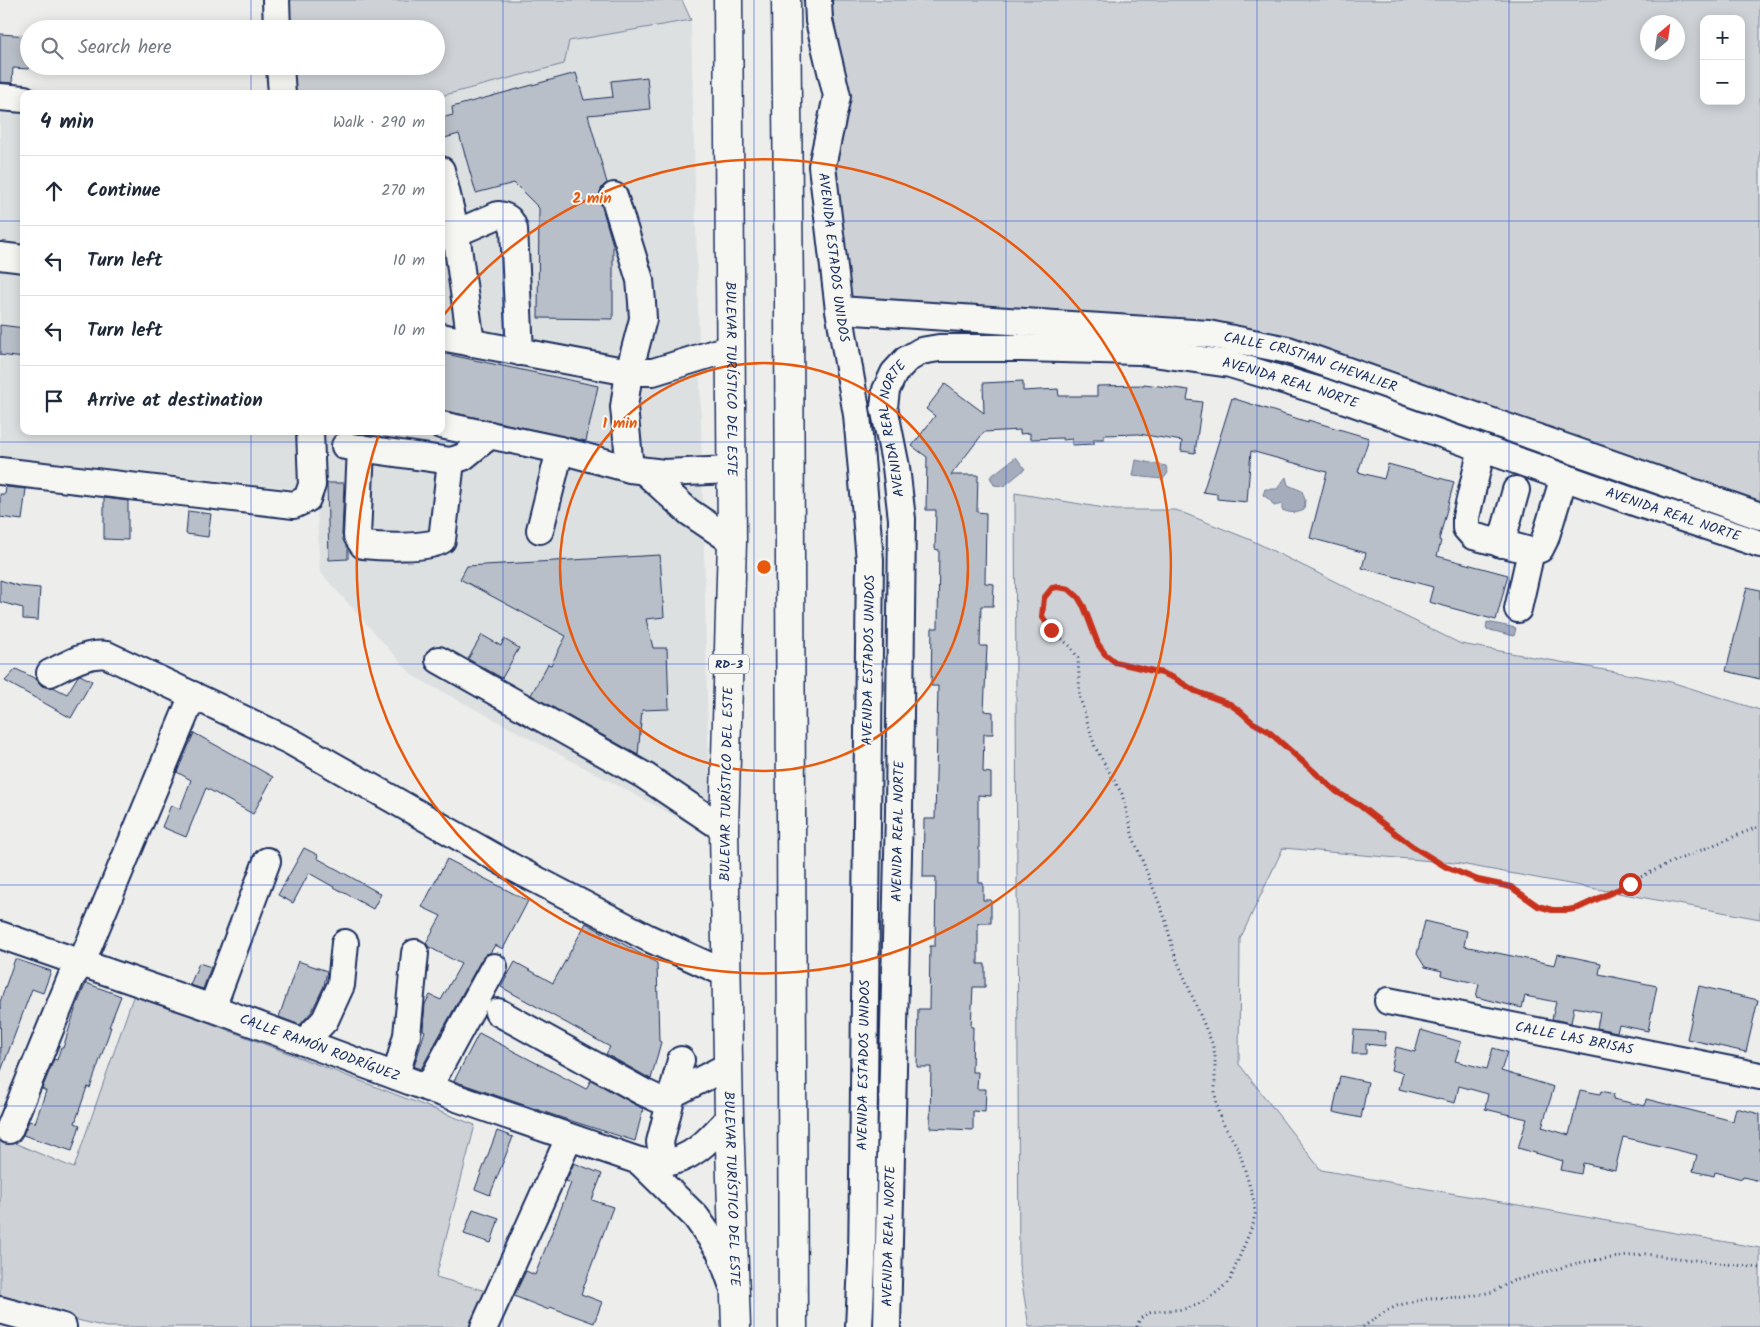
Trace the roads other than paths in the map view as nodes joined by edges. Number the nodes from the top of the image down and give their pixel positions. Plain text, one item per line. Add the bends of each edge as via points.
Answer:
1 (276, 0) edge
2 (708, 0) edge
3 (728, 0) edge
4 (786, 0) edge
5 (818, 0) edge
6 (277, 20) edge
7 (729, 56) junction
8 (281, 75) edge
9 (282, 90) edge
10 (0, 98) edge
11 (20, 99) edge
12 (614, 196) dead end
13 (445, 207) edge
14 (448, 235) edge
15 (0, 256) edge
16 (20, 258) edge
17 (839, 310) junction
18 (445, 338) edge
19 (471, 343) junction
20 (731, 348) junction
21 (520, 352) junction
22 (629, 372) junction
23 (445, 426) edge
24 (310, 435) edge
25 (490, 435) junction
26 (1482, 448) junction
27 (560, 450) junction
28 (451, 461) junction
29 (637, 470) junction
30 (732, 470) junction
31 (0, 471) edge
32 (1564, 478) junction
33 (1516, 490) dead end
34 (1760, 516) edge
35 (540, 530) dead end
36 (732, 541) junction
37 (1501, 544) junction
38 (1760, 544) edge
39 (1531, 551) junction
40 (1518, 609) dead end
41 (439, 660) dead end
42 (50, 673) dead end
43 (193, 695) junction
44 (724, 829) junction
45 (268, 861) dead end
46 (0, 935) edge
47 (345, 943) dead end
48 (415, 953) dead end
49 (81, 964) junction
50 (494, 967) dead end
51 (727, 974) junction
52 (1388, 1000) dead end
53 (212, 1008) junction
54 (498, 1012) dead end
55 (304, 1042) junction
56 (681, 1060) dead end
57 (728, 1066) junction
58 (396, 1076) junction
59 (1760, 1076) edge
60 (428, 1088) junction
61 (672, 1096) junction
62 (729, 1118) junction
63 (9, 1130) dead end
64 (569, 1138) junction
65 (651, 1162) junction
66 (735, 1290) junction
67 (0, 1310) edge
68 (63, 1327) edge
69 (484, 1327) edge
70 (736, 1327) edge
71 (793, 1327) edge
72 (859, 1327) edge
73 (887, 1327) edge

1 - 6 street
2 - 7 highway
3 - 7 highway, BULEVAR TURÍSTICO DEL ESTE / RD-3
4 - 71 highway
5 - 17 street, AVENIDA ESTADOS UNIDOS via 819,21 837,96 822,166
7 - 20 highway, BULEVAR TURÍSTICO DEL ESTE / RD-3
8 - 9 street
10 - 11 street
12 - 22 street via 640,280 642,302 643,318
13 - 14 street
14 - 19 street
14 - 21 street via 498,215 510,219 514,229
15 - 16 street
17 - 34 street, CALLE CRISTIAN CHEVALIER via 1208,334 1288,350
17 - 72 street, AVENIDA ESTADOS UNIDOS via 857,415 870,560
18 - 19 street
19 - 21 street
20 - 22 street via 653,372
20 - 30 highway, BULEVAR TURÍSTICO DEL ESTE / RD-3
21 - 22 street
22 - 29 street via 624,407
23 - 25 street
24 - 31 street via 312,485 307,499 294,505
25 - 27 street
25 - 28 street via 463,457
26 - 32 street, AVENIDA REAL NORTE
26 - 37 street via 1466,528 1471,535
26 - 73 street, AVENIDA REAL NORTE via 1323,392 1230,364 1139,351 939,348 921,351 894,373 886,390 884,407 902,518
27 - 29 street
27 - 35 street
28 - 28 street via 442,540 423,545 363,545 357,536 353,447
29 - 30 street via 664,473
29 - 36 street via 689,512
30 - 36 highway, BULEVAR TURÍSTICO DEL ESTE / RD-3
32 - 38 street, AVENIDA REAL NORTE
32 - 39 street via 1544,544 1540,549
33 - 37 street
36 - 44 highway, BULEVAR TURÍSTICO DEL ESTE / RD-3
37 - 39 street
39 - 40 street
41 - 44 street via 645,776
42 - 43 street via 91,655 107,655
43 - 49 street
43 - 51 street via 290,742 512,867 648,938
44 - 51 highway, BULEVAR TURÍSTICO DEL ESTE / RD-3
45 - 53 street
46 - 49 street, CALLE RAMÓN RODRÍGUEZ
47 - 55 street via 341,985 324,1020
48 - 58 street via 407,1035
49 - 53 street, CALLE RAMÓN RODRÍGUEZ
49 - 63 street via 71,978
50 - 60 street
51 - 57 highway, BULEVAR TURÍSTICO DEL ESTE / RD-3
52 - 59 street, CALLE LAS BRISAS
53 - 55 street, CALLE RAMÓN RODRÍGUEZ
54 - 61 street via 643,1092 658,1099
55 - 58 street, CALLE RAMÓN RODRÍGUEZ
56 - 61 street
57 - 61 street
57 - 62 highway, BULEVAR TURÍSTICO DEL ESTE / RD-3
58 - 60 street, CALLE RAMÓN RODRÍGUEZ
60 - 64 street, CALLE RAMÓN RODRÍGUEZ
61 - 65 street via 660,1142
62 - 65 street via 706,1143 686,1157
62 - 66 highway, BULEVAR TURÍSTICO DEL ESTE / RD-3
64 - 65 street, CALLE RAMÓN RODRÍGUEZ
64 - 69 street
65 - 66 street via 720,1251
66 - 70 highway, BULEVAR TURÍSTICO DEL ESTE / RD-3
67 - 68 street

